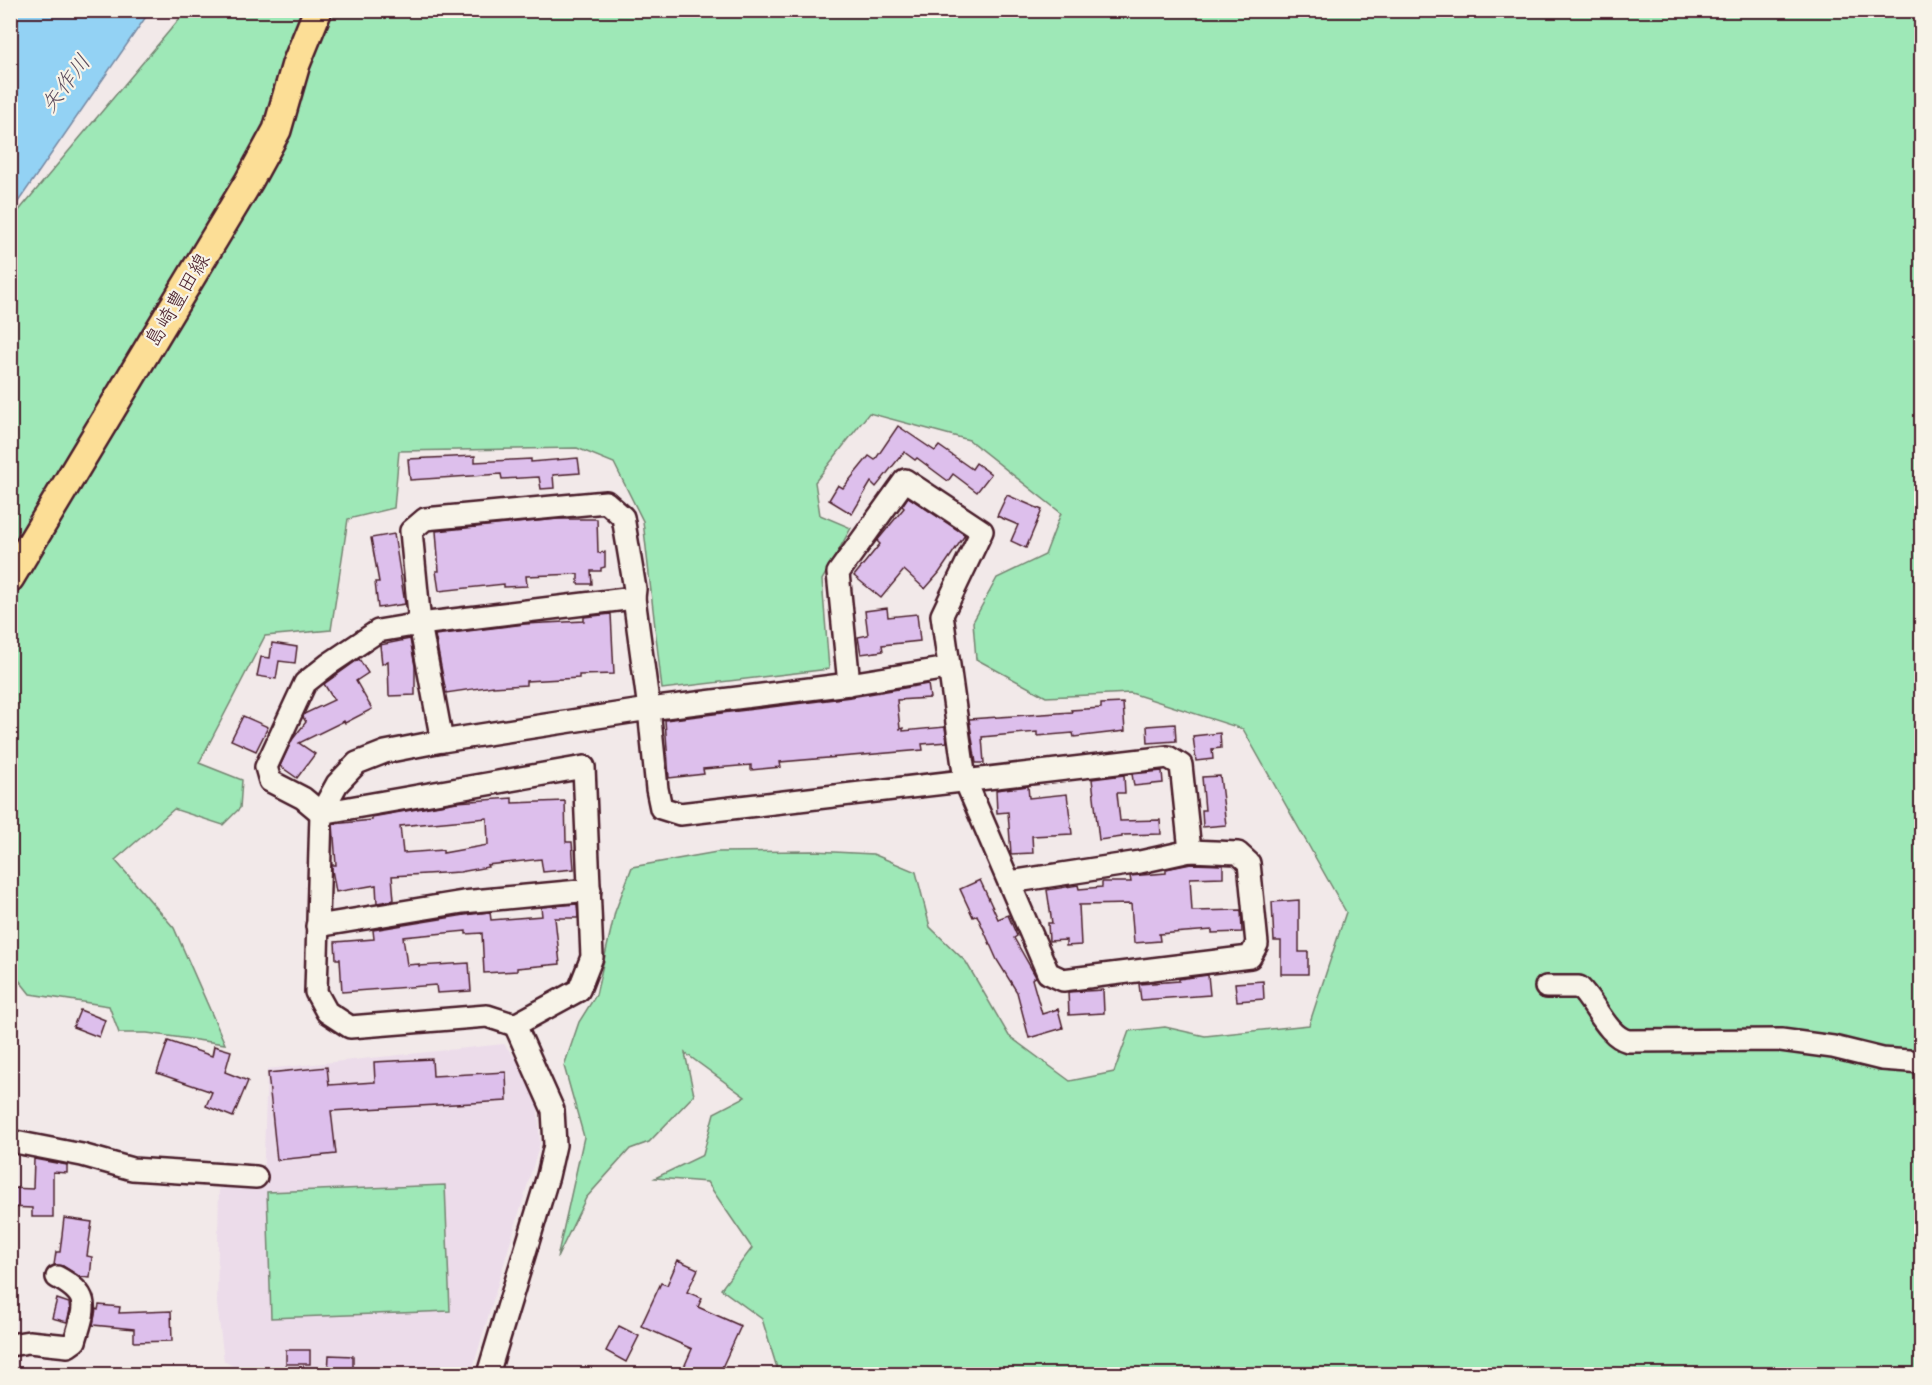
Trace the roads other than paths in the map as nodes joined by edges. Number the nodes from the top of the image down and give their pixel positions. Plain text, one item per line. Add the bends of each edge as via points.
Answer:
1 (318, 10) edge
2 (10, 578) edge
3 (634, 598) junction
4 (420, 624) junction
5 (948, 668) junction
6 (849, 684) junction
7 (649, 709) junction
8 (442, 741) junction
9 (965, 780) junction
10 (321, 813) junction
11 (1190, 851) junction
12 (1010, 882) junction
13 (591, 890) junction
14 (318, 926) junction
15 (1546, 987) dead end
16 (515, 1025) junction
17 (1922, 1062) edge
18 (10, 1141) edge
19 (256, 1177) dead end
20 (57, 1277) dead end
21 (10, 1345) edge
22 (488, 1374) edge

1 - 2 main road, 島崎豊田線 via 296,64 277,130
3 - 4 street
3 - 4 street via 623,518 606,502 425,519 411,531
3 - 7 street
4 - 8 street
4 - 10 street via 378,631 305,683 266,767 270,781 303,798
5 - 6 street
5 - 6 street via 942,615 982,531 905,480 838,573
5 - 9 street
6 - 7 street
7 - 8 street
7 - 9 street via 661,808 680,814
8 - 10 street via 385,752 357,763 338,784
9 - 11 street via 1168,757 1181,765
9 - 12 street
10 - 13 street via 584,767
10 - 14 street
11 - 12 street
11 - 12 street via 1238,853 1249,863 1257,944 1250,957 1063,980 1048,973
13 - 14 street via 463,902
13 - 16 street via 592,957 579,990
14 - 16 street via 316,992 327,1012 350,1027 487,1016
15 - 17 street via 1579,987 1612,1031 1628,1041 1781,1040 1882,1059
16 - 22 street via 552,1110 555,1145
18 - 19 street via 132,1169
20 - 21 street via 72,1285 84,1303 75,1341 68,1346 29,1342

